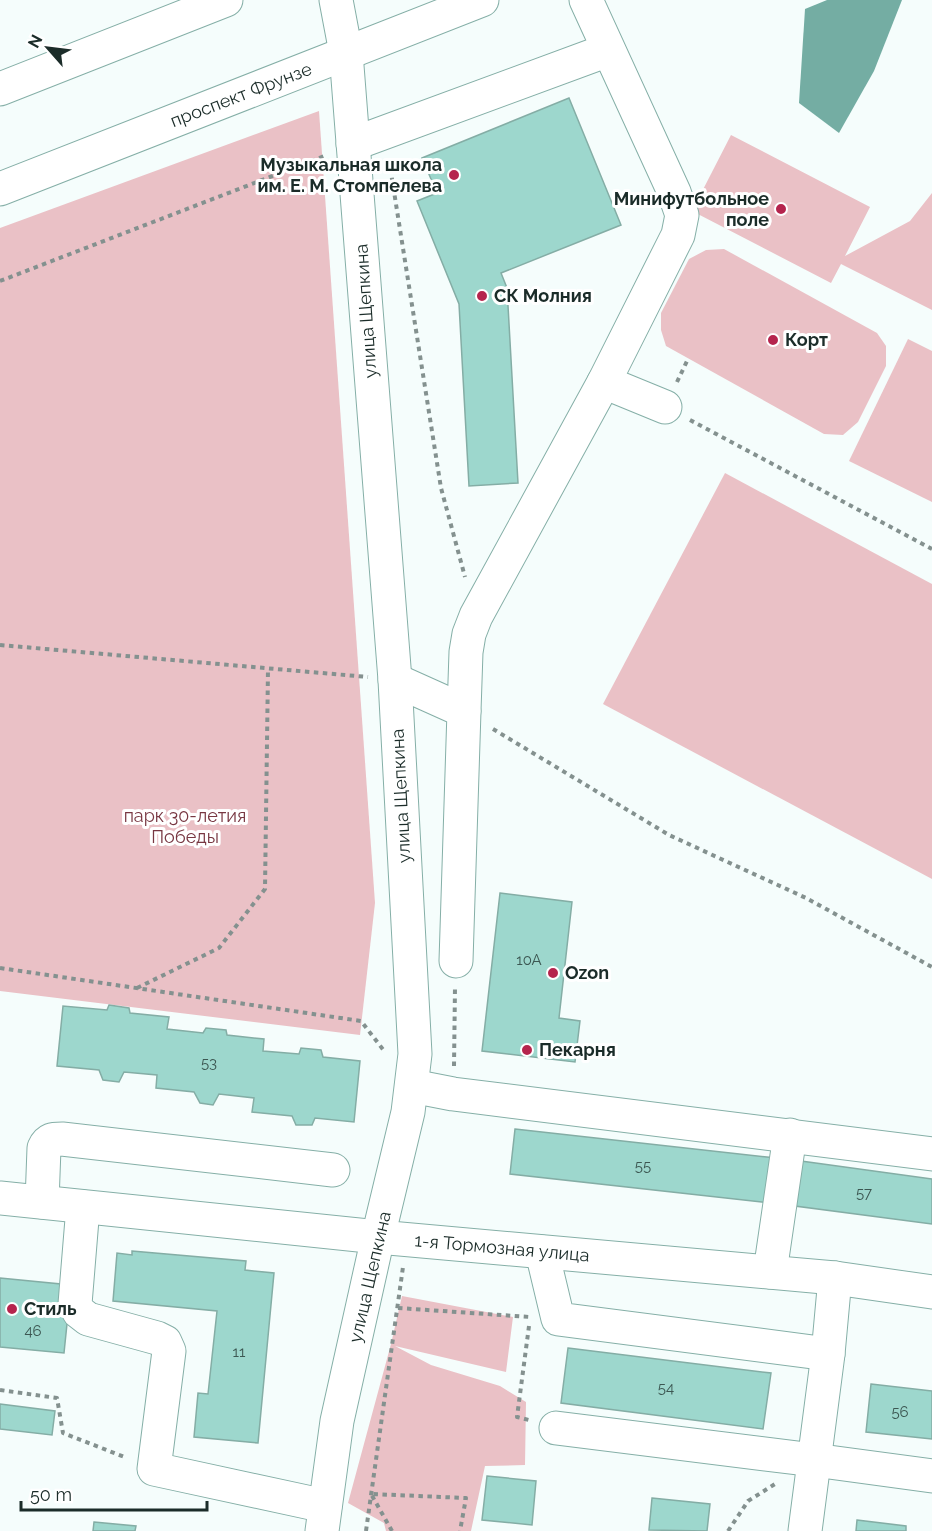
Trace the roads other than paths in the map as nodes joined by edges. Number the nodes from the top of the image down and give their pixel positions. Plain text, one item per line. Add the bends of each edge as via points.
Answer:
1 (336, 0) edge
2 (482, 0) edge
3 (586, 0) edge
4 (209, 3) edge
5 (608, 50) junction
6 (346, 53) junction
7 (0, 89) edge
8 (353, 144) junction
9 (0, 189) edge
10 (604, 382) junction
11 (665, 407) road end
12 (395, 680) junction
13 (464, 711) junction
14 (456, 961) road end
15 (412, 1086) junction
16 (790, 1135) junction
17 (932, 1154) edge
18 (333, 1170) dead end
19 (0, 1198) edge
20 (42, 1202) junction
21 (83, 1207) junction
22 (393, 1238) junction
23 (542, 1252) junction
24 (770, 1272) junction
25 (835, 1278) junction
26 (932, 1292) edge
27 (828, 1354) junction
28 (556, 1428) road end
29 (814, 1460) junction
30 (932, 1476) edge
31 (324, 1518) edge
32 (806, 1531) edge

1 - 6 street, улица Щепкина
2 - 6 street, проспект Фрунзе
3 - 5 street
4 - 7 street
5 - 8 street
5 - 10 street via 682,215 678,235
6 - 8 street, улица Щепкина
6 - 9 street, проспект Фрунзе
8 - 12 street, улица Щепкина
10 - 11 street
10 - 13 street via 476,616 466,652
12 - 13 street
12 - 15 street, улица Щепкина via 415,1054
13 - 14 street
15 - 16 street
15 - 22 street, улица Щепкина
16 - 17 street
16 - 24 street
18 - 20 street via 51,1139 45,1148
19 - 20 street, 1-я Тормозная улица
20 - 21 street, 1-я Тормозная улица
21 - 22 street, 1-я Тормозная улица
21 - 31 street via 75,1304 79,1312 88,1319 157,1338 165,1342 169,1351 154,1469
22 - 23 street, 1-я Тормозная улица
22 - 31 street, улица Щепкина via 337,1422
23 - 24 street, 1-я Тормозная улица
23 - 27 street via 544,1318
24 - 25 street, 1-я Тормозная улица
25 - 26 street, 1-я Тормозная улица
25 - 27 street
27 - 29 street
28 - 29 street
29 - 30 street
29 - 32 street

